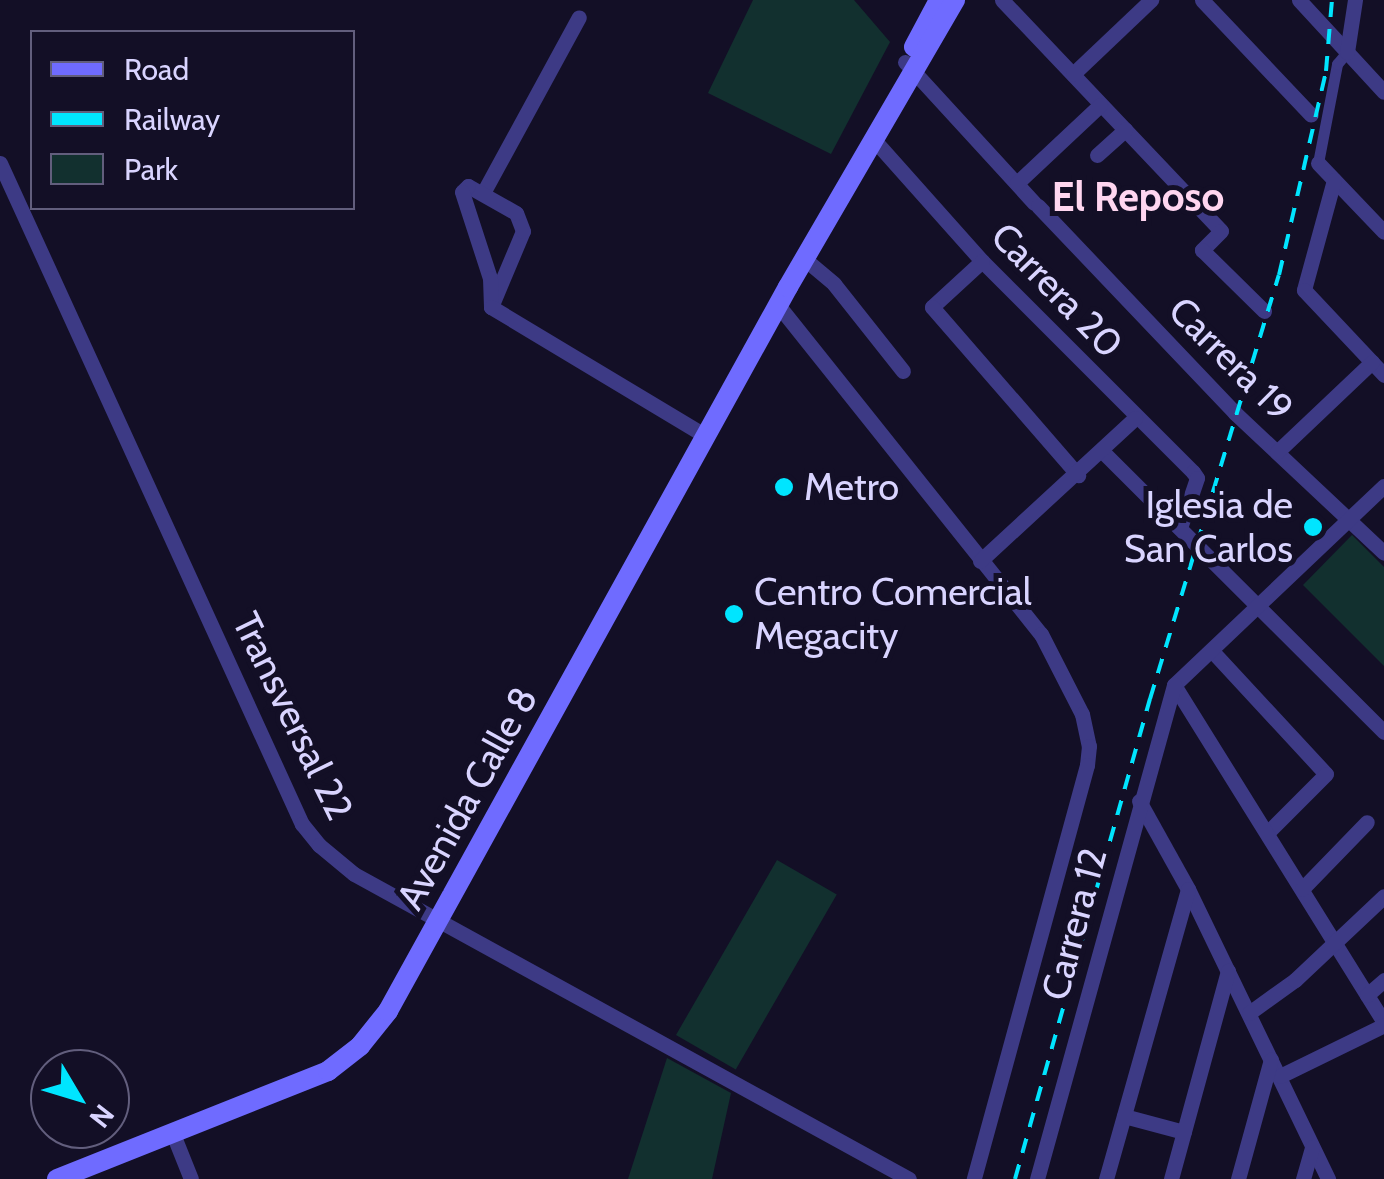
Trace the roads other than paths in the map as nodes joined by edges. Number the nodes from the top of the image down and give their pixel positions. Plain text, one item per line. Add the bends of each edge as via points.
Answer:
1 (1002, 0) edge
2 (1151, 0) edge
3 (1202, 0) edge
4 (1298, 0) edge
5 (1355, 0) edge
6 (938, 6) edge
7 (579, 18) dead end
8 (1347, 52) junction
9 (910, 67) junction
10 (1073, 74) junction
11 (1384, 92) edge
12 (1100, 105) junction
13 (1311, 115) dead end
14 (1125, 130) junction
15 (876, 141) junction
16 (1096, 155) dead end
17 (1318, 163) joint
18 (0, 164) edge
19 (1334, 180) junction
20 (1016, 183) junction
21 (483, 193) junction
22 (1384, 232) edge
23 (982, 261) junction
24 (807, 262) junction
25 (783, 296) junction
26 (491, 307) junction
27 (1264, 311) dead end
28 (1378, 368) edge
29 (903, 371) dead end
30 (1136, 418) junction
31 (706, 436) junction
32 (1102, 451) junction
33 (1277, 452) junction
34 (1078, 476) junction
35 (1384, 486) edge
36 (1348, 520) junction
37 (1180, 528) junction
38 (1384, 552) edge
39 (980, 561) junction
40 (1260, 606) junction
41 (1212, 652) junction
42 (1174, 685) junction
43 (1384, 732) edge
44 (1139, 801) junction
45 (1367, 822) dead end
46 (1267, 833) junction
47 (1188, 889) junction
48 (1302, 889) junction
49 (1384, 896) edge
50 (440, 922) junction
51 (1336, 943) junction
52 (1228, 971) junction
53 (1384, 980) edge
54 (1367, 995) junction
55 (1248, 1013) junction
56 (1384, 1024) edge
57 (1271, 1059) junction
58 (1280, 1076) junction
59 (1124, 1116) junction
60 (1184, 1132) junction
61 (172, 1134) junction
62 (1312, 1147) junction
63 (58, 1179) edge
64 (191, 1179) edge
65 (908, 1179) edge
66 (974, 1179) edge
67 (1038, 1179) edge
68 (1106, 1179) edge
69 (1173, 1179) edge
70 (1238, 1179) edge
71 (1303, 1179) edge
72 (1328, 1179) edge

1 - 10 street
2 - 10 street
3 - 13 street
4 - 8 street
5 - 8 street
6 - 9 main road, Avenida Calle 8
7 - 21 street
8 - 11 street
8 - 17 street via 1338,64
9 - 15 main road, Avenida Calle 8
9 - 20 street, Carrera 19
9 - 25 main road, Avenida Calle 8 via 798,254
10 - 12 street
12 - 14 street
12 - 20 street
14 - 16 street
14 - 27 street via 1222,231 1202,250
15 - 23 street, Carrera 20
15 - 24 main road, Avenida Calle 8
17 - 19 street
18 - 50 street, Transversal 22 via 302,824 334,861
19 - 22 street
19 - 28 street via 1304,290
20 - 33 street, Carrera 19
21 - 26 street via 516,213 523,231
21 - 26 street via 468,186 462,192 490,278
23 - 30 street, Carrera 20
23 - 34 street via 932,307
24 - 25 main road, Avenida Calle 8
24 - 29 street via 834,284
25 - 31 main road, Avenida Calle 8
25 - 39 street
26 - 31 street
28 - 33 street
30 - 32 street
30 - 37 street, Carrera 20 via 1197,478
31 - 50 main road, Avenida Calle 8
32 - 34 street
32 - 37 street
33 - 36 street, Carrera 19
34 - 39 street
35 - 36 street
36 - 38 street, Carrera 19
36 - 40 street
37 - 40 street
39 - 66 street via 1041,634 1082,714 1089,746
40 - 41 street
40 - 43 street
41 - 42 street
41 - 46 street via 1326,774
42 - 44 street, Carrera 12
42 - 46 street
44 - 47 street
44 - 67 street, Carrera 12
45 - 48 street
46 - 48 street
47 - 52 street
47 - 59 street
48 - 51 street
49 - 51 street
50 - 61 main road, Avenida Calle 8 via 360,1046 328,1071
50 - 65 street, Transversal 22
51 - 54 street
51 - 55 street
52 - 55 street
52 - 60 street
53 - 54 street
54 - 56 street
55 - 57 street
56 - 58 street
57 - 58 street
57 - 70 street
58 - 62 street
59 - 60 street
59 - 68 street
60 - 69 street
61 - 63 main road, Avenida Calle 8
61 - 64 street
62 - 71 street
62 - 72 street

